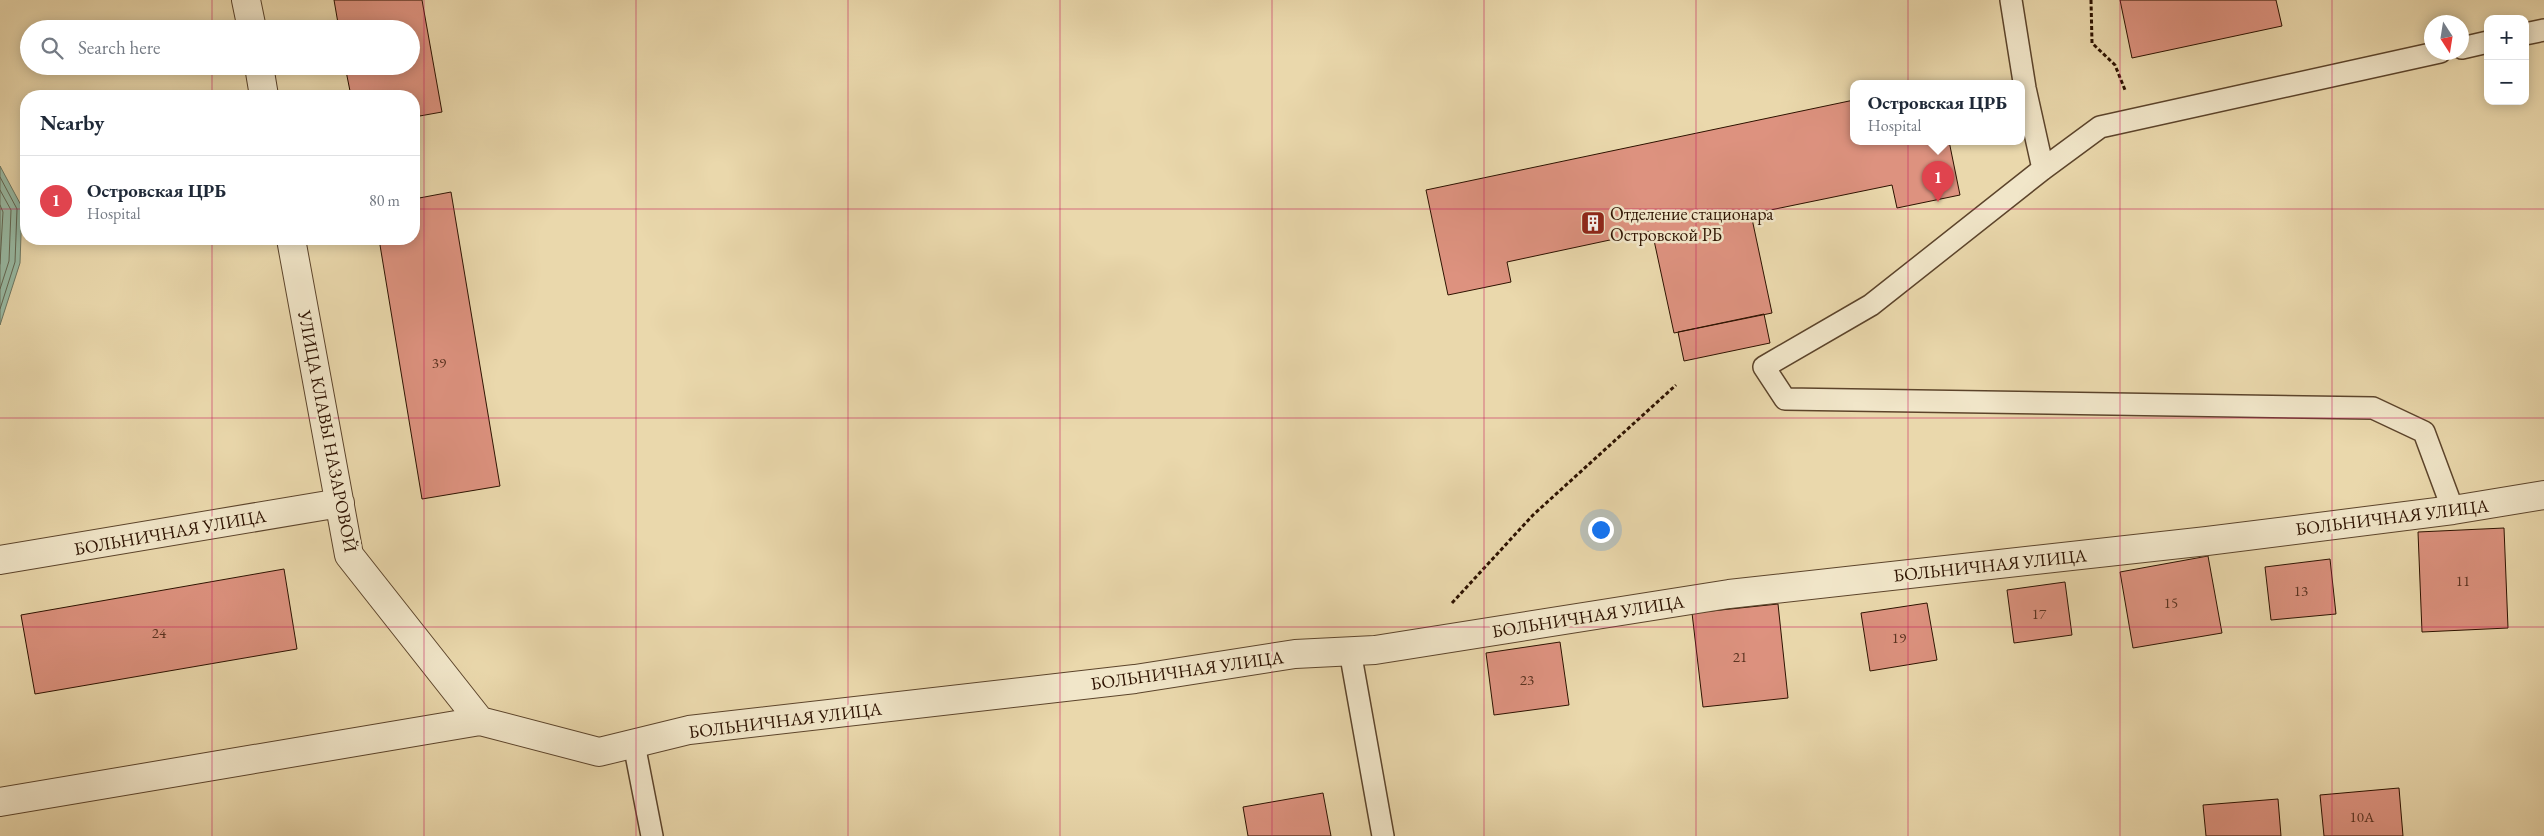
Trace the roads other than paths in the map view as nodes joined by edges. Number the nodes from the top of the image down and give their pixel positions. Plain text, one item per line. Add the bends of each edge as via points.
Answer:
1 (246, 0) edge
2 (2011, 0) edge
3 (250, 20) edge
4 (2544, 30) edge
5 (2529, 33) edge
6 (2484, 43) edge
7 (2469, 46) edge
8 (2424, 56) edge
9 (260, 75) edge
10 (2024, 80) edge
11 (2025, 88) edge
12 (263, 90) edge
13 (2043, 169) junction
14 (292, 245) edge
15 (2544, 495) edge
16 (340, 504) junction
17 (2453, 510) junction
18 (0, 560) edge
19 (1350, 651) junction
20 (480, 721) junction
21 (634, 744) junction
22 (0, 802) edge
23 (652, 836) edge
24 (1383, 836) edge

1 - 3 street
2 - 10 lane
4 - 5 lane
6 - 7 lane
8 - 13 lane via 2100,127
9 - 12 street
11 - 13 lane
13 - 17 lane via 1871,305 1764,367 1785,399 2372,408 2424,432
14 - 16 street, УЛИЦА КЛАВЫ НАЗАРОВОЙ
15 - 17 street, БОЛЬНИЧНАЯ УЛИЦА
16 - 18 street, БОЛЬНИЧНАЯ УЛИЦА
16 - 20 street, УЛИЦА КЛАВЫ НАЗАРОВОЙ via 349,555
17 - 19 street, БОЛЬНИЧНАЯ УЛИЦА via 1729,594
19 - 21 street, БОЛЬНИЧНАЯ УЛИЦА via 1296,654 1136,679 689,730
19 - 24 lane
20 - 21 street via 599,752
20 - 22 street
21 - 23 lane

